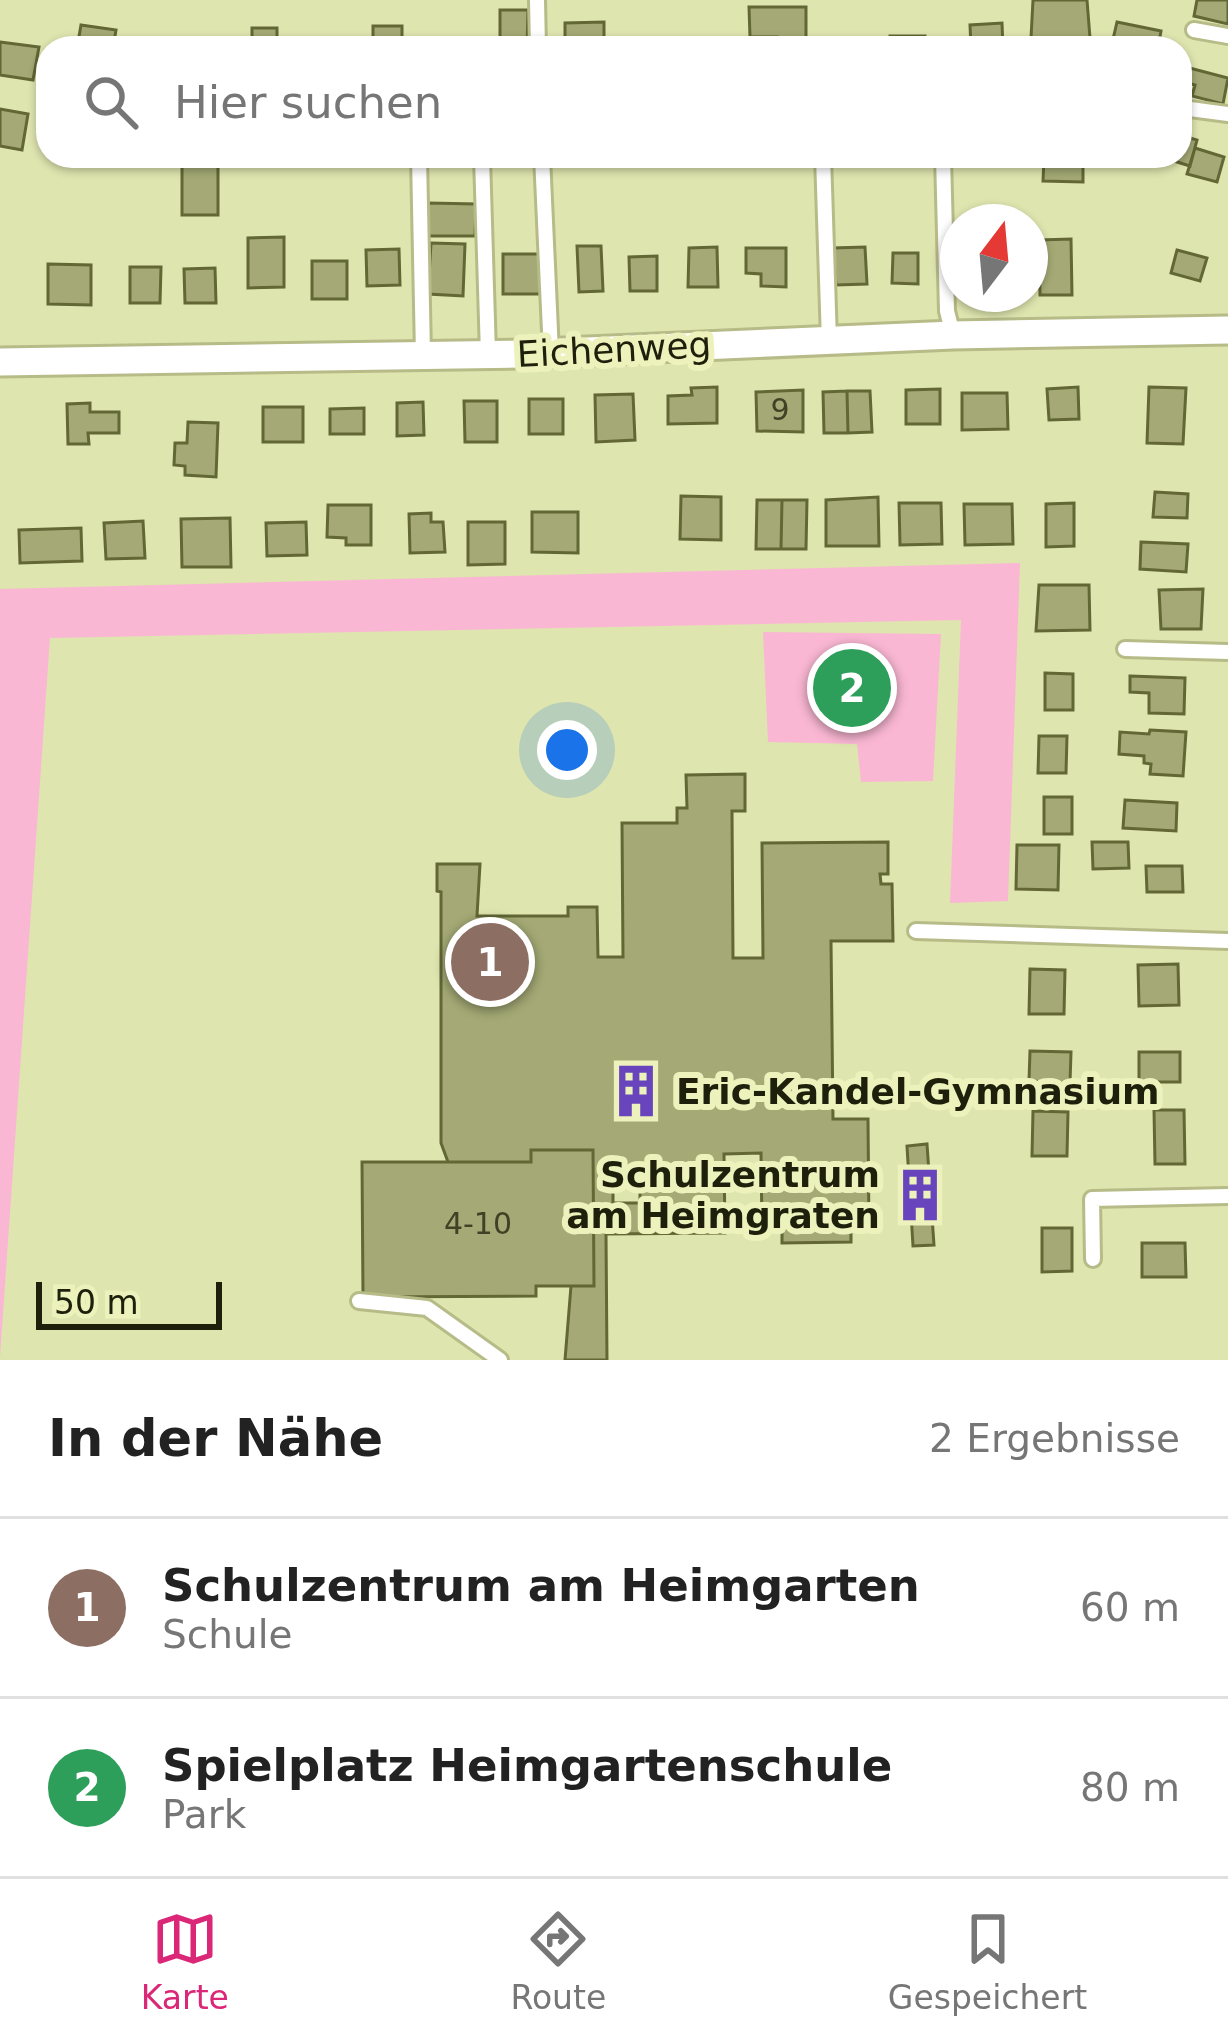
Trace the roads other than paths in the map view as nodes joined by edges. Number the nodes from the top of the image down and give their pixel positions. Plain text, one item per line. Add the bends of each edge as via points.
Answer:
1 (537, 0) edge
2 (1194, 30) dead end
3 (538, 36) edge
4 (1228, 36) edge
5 (1192, 109) edge
6 (1228, 114) edge
7 (419, 168) edge
8 (482, 168) edge
9 (543, 168) edge
10 (823, 168) edge
11 (943, 168) edge
12 (1228, 330) edge
13 (953, 335) junction
14 (829, 341) junction
15 (551, 352) junction
16 (488, 354) junction
17 (423, 355) junction
18 (0, 362) edge
19 (1125, 649) dead end
20 (1228, 652) edge
21 (916, 931) dead end
22 (1228, 941) edge
23 (1228, 1196) edge
24 (1093, 1259) dead end
25 (359, 1300) dead end
26 (500, 1360) edge

1 - 3 lane
2 - 4 lane
5 - 6 lane
7 - 17 lane
8 - 16 lane
9 - 15 lane
10 - 14 lane
11 - 13 lane
12 - 13 street, Eichenweg
13 - 14 street, Eichenweg
14 - 15 street, Eichenweg
15 - 16 street, Eichenweg
16 - 17 street, Eichenweg
17 - 18 street, Eichenweg
19 - 20 lane
21 - 22 lane
23 - 24 lane via 1092,1199
25 - 26 lane via 427,1308

